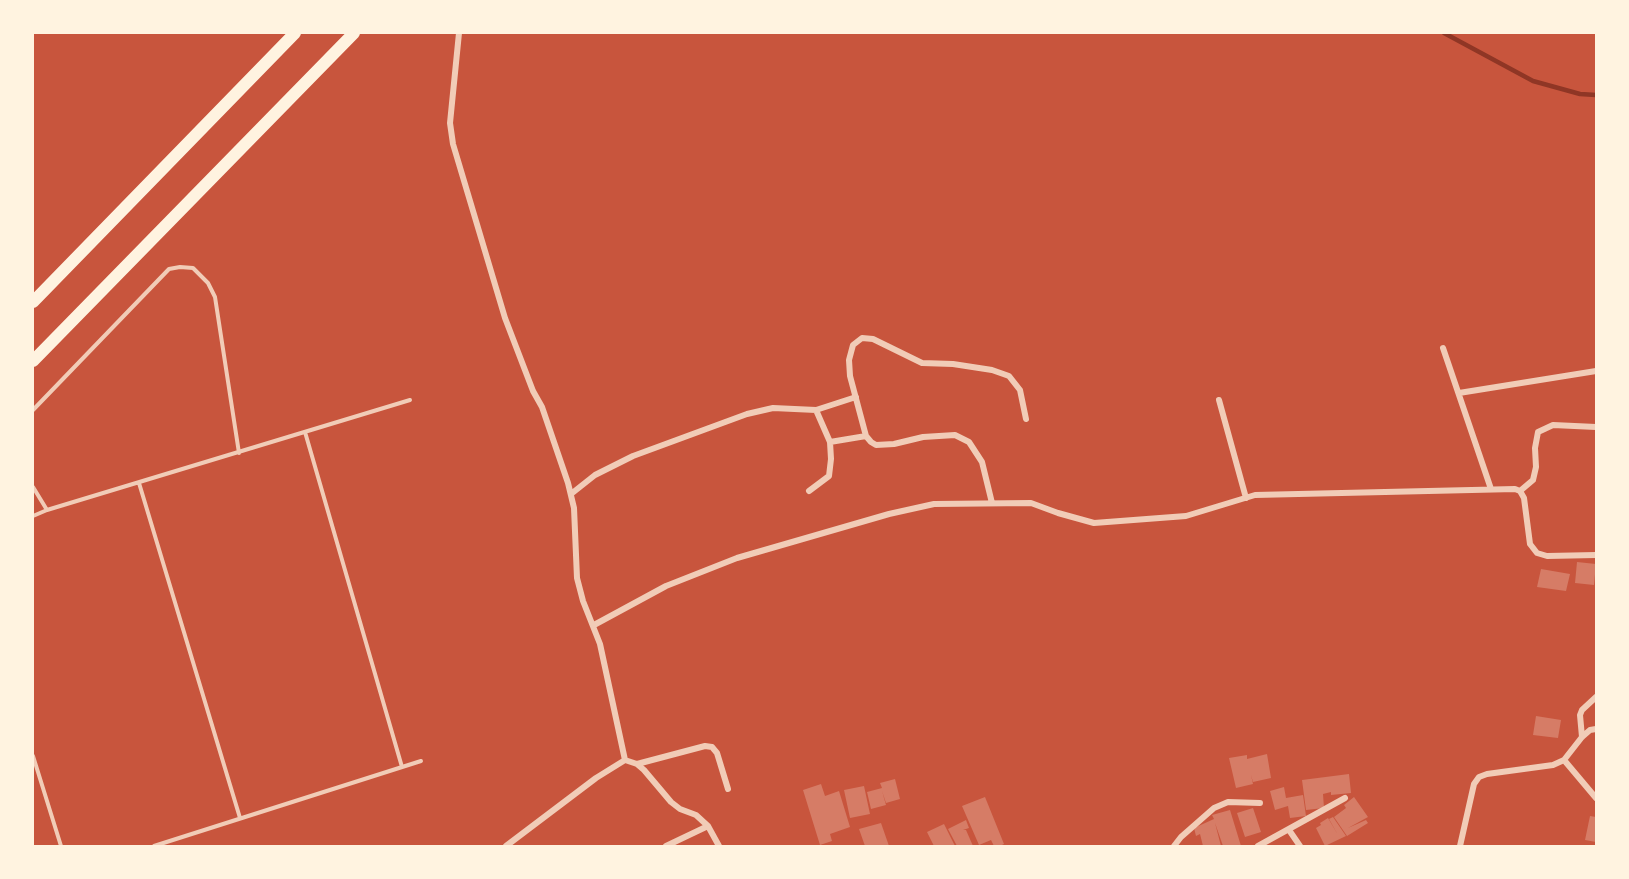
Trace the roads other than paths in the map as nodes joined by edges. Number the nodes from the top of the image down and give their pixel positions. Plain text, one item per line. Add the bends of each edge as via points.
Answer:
1 (295, 33) edge
2 (354, 33) edge
3 (459, 33) edge
4 (33, 302) edge
5 (1443, 348) dead end
6 (33, 361) edge
7 (1596, 371) edge
8 (1459, 393) junction
9 (856, 397) junction
10 (410, 400) dead end
11 (1219, 400) dead end
12 (33, 410) edge
13 (816, 410) junction
14 (1026, 419) dead end
15 (1596, 427) edge
16 (305, 432) junction
17 (866, 436) junction
18 (830, 442) junction
19 (239, 453) junction
20 (139, 483) junction
21 (33, 487) edge
22 (1491, 489) junction
23 (809, 491) dead end
24 (1520, 491) junction
25 (571, 494) junction
26 (1246, 498) junction
27 (992, 503) junction
28 (47, 510) junction
29 (33, 516) edge
30 (1596, 555) edge
31 (594, 625) junction
32 (1596, 697) edge
33 (1596, 729) edge
34 (1582, 736) junction
35 (33, 756) edge
36 (625, 760) junction
37 (1564, 760) junction
38 (421, 761) dead end
39 (638, 764) junction
40 (402, 767) junction
41 (728, 789) dead end
42 (1345, 798) dead end
43 (1596, 798) edge
44 (1260, 803) dead end
45 (240, 818) junction
46 (708, 826) junction
47 (1289, 830) junction
48 (61, 846) edge
49 (154, 846) edge
50 (506, 846) edge
51 (666, 846) edge
52 (719, 846) edge
53 (1173, 846) edge
54 (1258, 846) edge
55 (1300, 846) edge
56 (1460, 846) edge

1 - 4 main road
2 - 6 main road
3 - 25 street via 451,103 453,144 506,318
5 - 8 street
7 - 8 street
8 - 22 street
9 - 13 street
9 - 14 street via 849,360 853,345 862,338 873,339 922,363 1009,376 1020,390
9 - 17 street
10 - 16 lane
11 - 26 street
12 - 19 lane via 169,269 193,268 215,297
13 - 18 street
13 - 25 street via 773,408 747,414 633,456 595,475
15 - 24 street via 1553,424 1538,432 1533,480
16 - 19 lane
16 - 40 lane
17 - 18 street
17 - 27 street via 876,445 955,435 969,442 982,462
18 - 23 street via 829,476
19 - 20 lane
20 - 28 lane
20 - 45 lane
21 - 28 lane
22 - 24 street
22 - 26 street
24 - 30 street via 1530,544 1537,553
25 - 31 street via 577,578
26 - 27 street via 1178,518 1094,523 1031,503
27 - 31 street via 934,504 793,540 666,586
28 - 29 lane
31 - 36 street
32 - 34 street via 1580,715
33 - 34 street
34 - 37 street
35 - 48 lane
36 - 39 street
36 - 50 street
37 - 43 street
37 - 56 street via 1479,777
38 - 40 lane
39 - 41 street via 712,747
39 - 46 street via 671,802
40 - 45 lane
42 - 47 street
44 - 53 street via 1228,802 1214,808
45 - 49 lane
46 - 51 street
46 - 52 street
47 - 54 street
47 - 55 street

